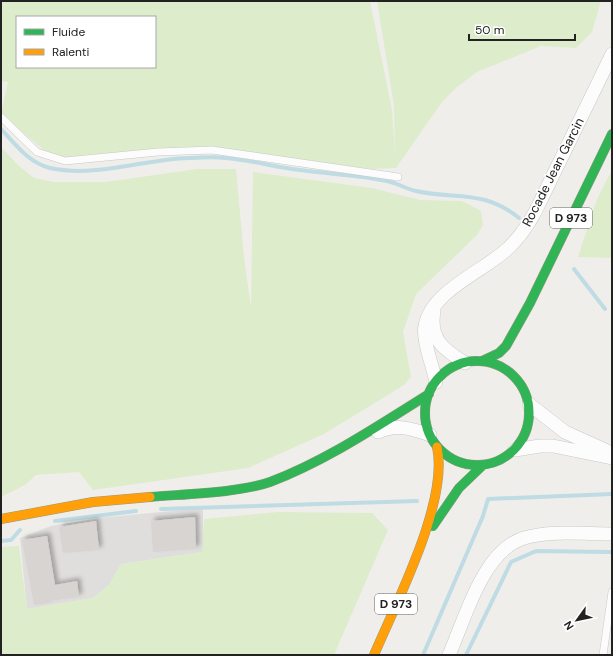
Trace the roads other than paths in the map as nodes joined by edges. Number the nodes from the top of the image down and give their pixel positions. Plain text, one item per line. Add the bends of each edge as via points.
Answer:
1 (612, 54) edge
2 (1, 117) edge
3 (612, 134) edge
4 (398, 177) dead end
5 (436, 303) junction
6 (530, 303) junction
7 (516, 349) dead end
8 (482, 361) junction
9 (465, 362) junction
10 (516, 365) dead end
11 (436, 382) junction
12 (523, 388) junction
13 (429, 394) junction
14 (528, 404) junction
15 (430, 434) junction
16 (345, 446) junction
17 (438, 447) junction
18 (515, 450) junction
19 (612, 454) edge
20 (612, 458) edge
21 (482, 466) junction
22 (1, 519) edge
23 (612, 534) edge
24 (418, 553) junction
25 (612, 592) edge
26 (374, 655) edge
27 (449, 655) edge
28 (603, 655) edge

1 - 5 street, Rocade Jean Garcin / D 973 via 526,228 506,250
2 - 4 lane via 36,152 65,161 158,152 212,150
3 - 6 main road, D 973
5 - 9 street via 433,319 438,341 451,354
5 - 11 street, Rocade Jean Garcin / D 973 via 427,319 424,332
6 - 7 main road, D 973
6 - 8 main road, D 973 via 506,346 499,353
8 - 9 main road
8 - 12 main road via 498,366 512,375
9 - 11 main road via 444,373
10 - 12 main road
11 - 13 main road
12 - 14 main road
13 - 15 main road via 425,408
13 - 16 main road
14 - 18 main road via 527,426
14 - 19 street via 566,432
15 - 16 street via 408,428 386,428
15 - 17 main road
16 - 22 main road via 287,475 258,486 93,502
17 - 21 main road via 446,456 457,462
17 - 24 main road, D 973 via 438,486
18 - 20 street via 553,446
18 - 21 main road via 505,458
21 - 24 main road, D 973 via 459,488 444,508
23 - 27 street via 532,536 502,550 484,574
24 - 26 main road, D 973
25 - 28 lane

